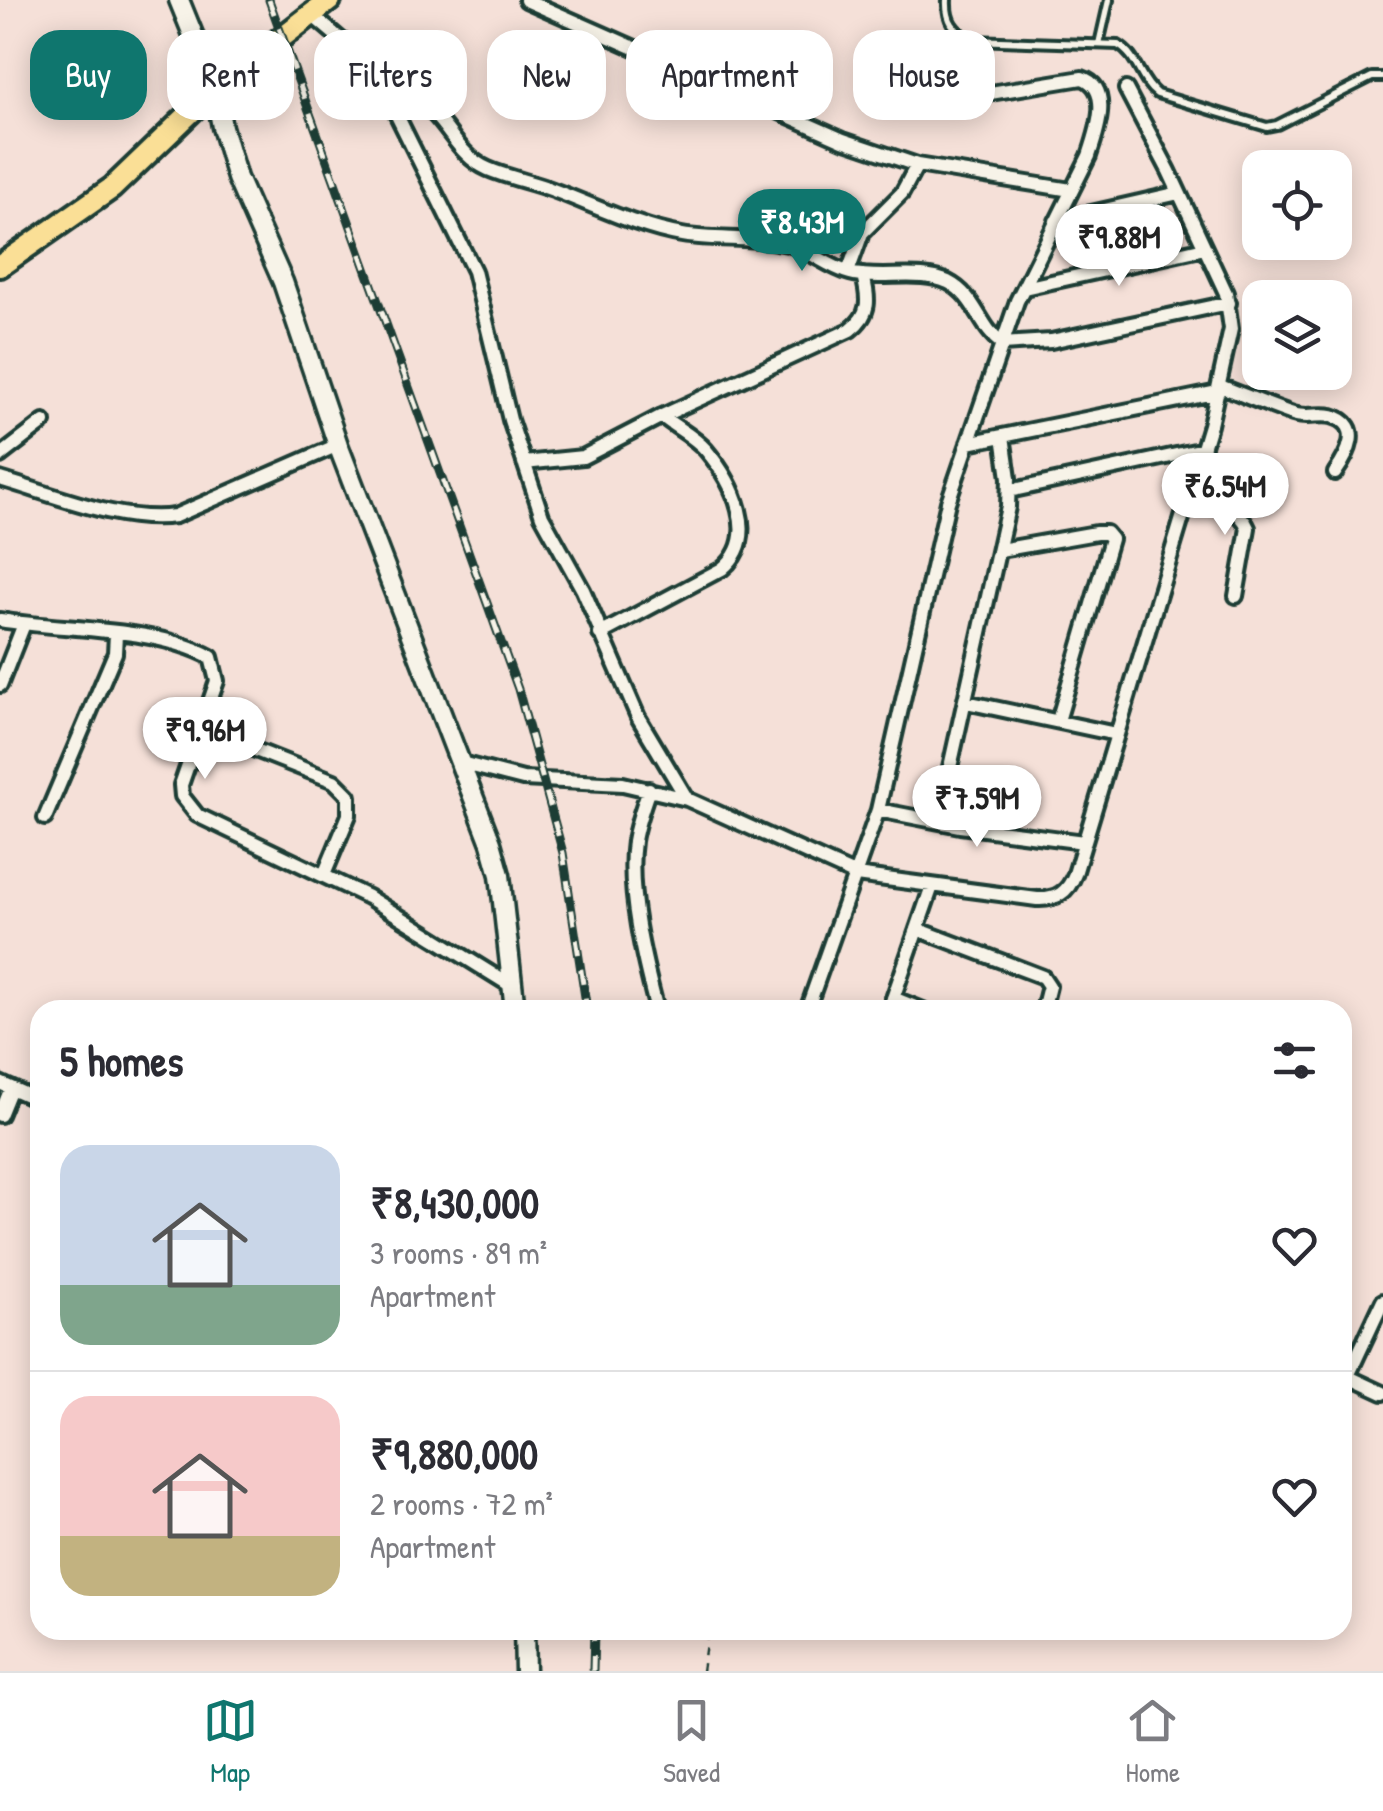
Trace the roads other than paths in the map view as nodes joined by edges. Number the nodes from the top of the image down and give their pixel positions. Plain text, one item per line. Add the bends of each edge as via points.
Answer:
1 (179, 0) edge
2 (330, 0) edge
3 (526, 0) edge
4 (948, 0) edge
5 (1108, 0) edge
6 (312, 14) junction
7 (191, 30) edge
8 (291, 30) edge
9 (330, 30) edge
10 (1098, 44) junction
11 (1383, 77) edge
12 (1126, 89) dead end
13 (995, 92) edge
14 (182, 120) edge
15 (221, 120) edge
16 (399, 120) edge
17 (436, 120) edge
18 (917, 165) junction
19 (1071, 190) junction
20 (1179, 192) junction
21 (1056, 222) junction
22 (1205, 248) junction
23 (0, 266) edge
24 (848, 272) junction
25 (863, 276) junction
26 (1024, 288) junction
27 (1229, 303) junction
28 (1002, 344) junction
29 (1219, 388) junction
30 (662, 416) junction
31 (44, 422) dead end
32 (1003, 436) junction
33 (968, 443) junction
34 (338, 445) junction
35 (1204, 449) junction
36 (0, 456) edge
37 (524, 463) junction
38 (1335, 473) dead end
39 (0, 479) edge
40 (1191, 491) junction
41 (1009, 492) junction
42 (1000, 550) junction
43 (1236, 596) dead end
44 (0, 620) edge
45 (24, 624) junction
46 (116, 634) junction
47 (600, 634) junction
48 (0, 685) edge
49 (966, 702) junction
50 (1058, 722) junction
51 (200, 728) junction
52 (1116, 734) junction
53 (462, 762) junction
54 (648, 788) junction
55 (688, 799) junction
56 (878, 810) junction
57 (45, 818) dead end
58 (938, 821) junction
59 (1084, 842) junction
60 (324, 875) junction
61 (856, 875) junction
62 (932, 886) junction
63 (916, 930) junction
64 (512, 987) junction
65 (514, 1000) edge
66 (655, 1000) edge
67 (811, 1000) edge
68 (892, 1000) edge
69 (1046, 1000) edge
70 (5, 1085) edge
71 (30, 1097) edge
72 (0, 1115) edge
73 (1383, 1301) edge
74 (1352, 1363) edge
75 (1352, 1382) edge
76 (1383, 1393) edge
77 (524, 1640) edge
78 (525, 1671) edge

1 - 7 street
2 - 6 main road
3 - 18 street via 843,140
4 - 10 lane via 948,20 972,40
5 - 10 lane
6 - 8 main road
6 - 9 street
10 - 11 lane via 1125,48 1163,98 1259,126 1277,126
12 - 20 street
13 - 19 street via 1069,78 1092,82 1098,90 1096,133
14 - 23 main road via 112,188
15 - 34 street
16 - 37 street via 474,271
17 - 24 street via 487,168 635,223 686,236 790,245
18 - 19 street
18 - 24 street via 902,193 862,233
19 - 21 street
20 - 21 street
20 - 22 street
21 - 26 street
22 - 26 street
22 - 27 street
24 - 25 street
25 - 28 street via 950,283
25 - 30 street via 867,311 850,330
26 - 28 street
27 - 28 street via 1052,341
27 - 29 street via 1231,329
28 - 33 street
29 - 32 street
29 - 35 street
29 - 38 street via 1296,415 1340,420 1352,446
30 - 37 street via 582,456
30 - 47 street via 693,437 715,464 738,506 740,542 722,568
31 - 36 street
32 - 33 street
32 - 41 street
33 - 56 street via 934,553
34 - 39 street via 161,518
34 - 53 street
35 - 40 street
35 - 41 street
37 - 47 street via 542,516
40 - 43 street via 1245,520
40 - 52 street
41 - 42 street
42 - 49 street
42 - 50 street via 1096,533 1112,539
44 - 45 street
45 - 46 street
45 - 48 street
46 - 51 street via 148,636 211,657 217,681
46 - 57 street via 115,654
47 - 55 street via 638,716
49 - 50 street
49 - 58 street
50 - 52 street
51 - 60 street via 181,786 187,807
51 - 60 street via 334,781 350,796
52 - 59 street
53 - 54 street via 535,781
53 - 64 street via 500,875
54 - 55 street
54 - 66 street via 633,871
55 - 61 street
56 - 58 street
56 - 61 street
58 - 59 street
59 - 62 street via 1071,884 1056,897
60 - 64 street
61 - 62 street
61 - 67 street
62 - 63 street
63 - 68 street
63 - 69 street via 1043,977
64 - 65 street
70 - 71 street
70 - 72 street
73 - 74 street
75 - 76 street
77 - 78 street

